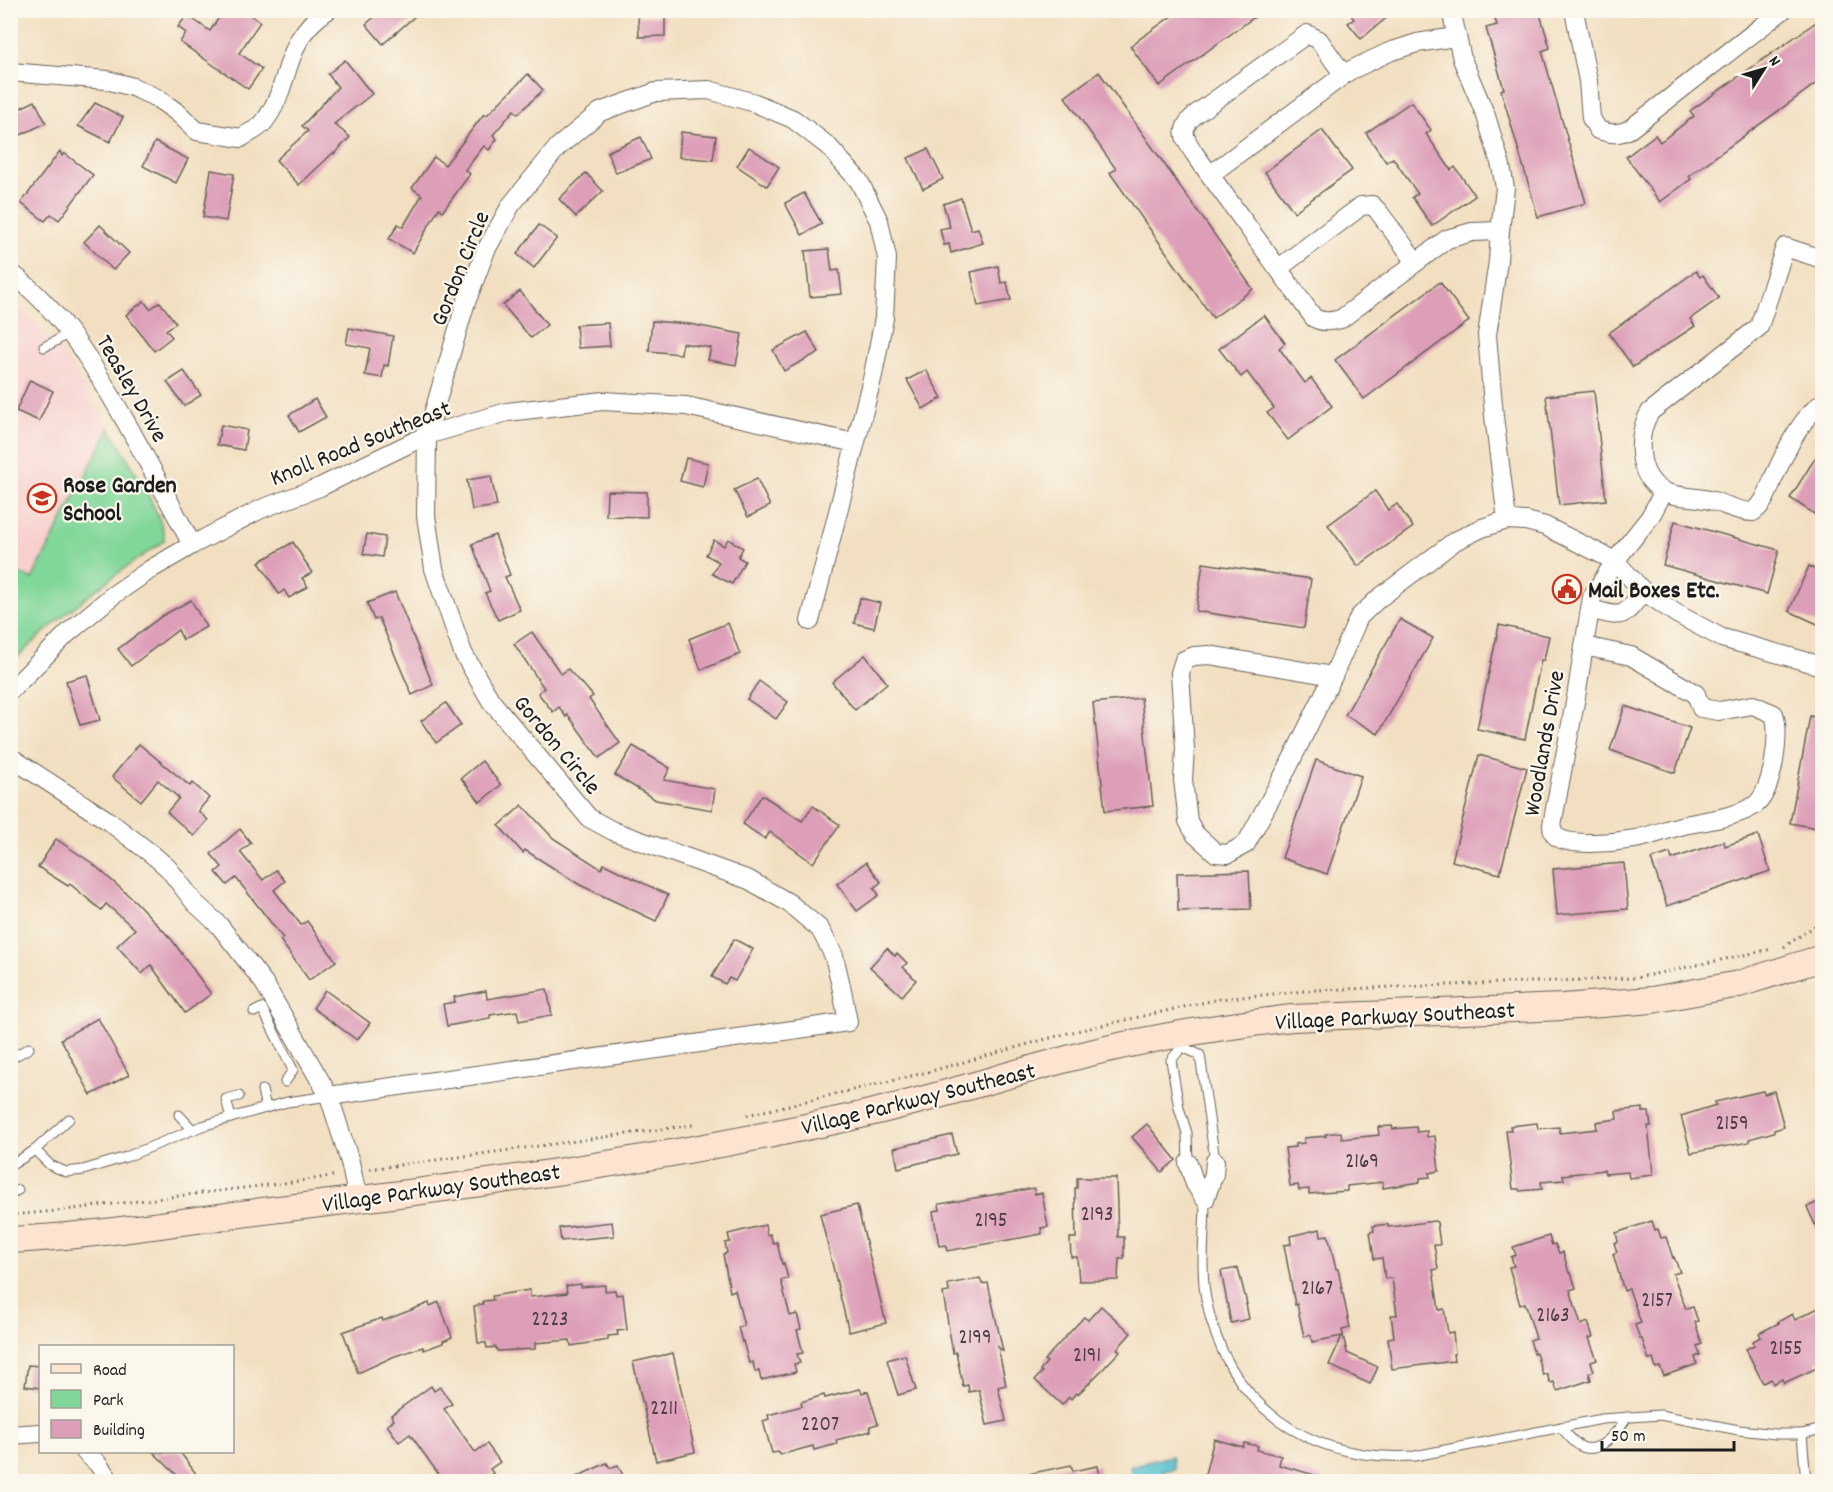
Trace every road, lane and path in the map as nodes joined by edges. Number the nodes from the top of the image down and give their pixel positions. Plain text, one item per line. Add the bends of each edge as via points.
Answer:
1 (328, 10) edge
2 (1450, 10) edge
3 (1574, 10) edge
4 (1783, 10) edge
5 (1455, 37) junction
6 (10, 72) edge
7 (1343, 75) junction
8 (1211, 174) junction
9 (1500, 231) junction
10 (1822, 259) edge
11 (1416, 262) junction
12 (1279, 268) junction
13 (10, 272) edge
14 (70, 331) junction
15 (44, 346) dead end
16 (1822, 403) edge
17 (427, 435) junction
18 (855, 442) junction
19 (1664, 491) junction
20 (1507, 520) junction
21 (192, 545) junction
22 (1615, 561) junction
23 (1643, 591) junction
24 (1590, 609) junction
25 (810, 621) dead end
26 (1584, 646) junction
27 (1822, 666) edge
28 (1333, 676) junction
29 (10, 691) edge
30 (10, 757) edge
31 (1822, 921) edge
32 (1784, 947) dead end
33 (1772, 949) dead end
34 (1822, 957) edge
35 (254, 1012) dead end
36 (1181, 1040) junction
37 (29, 1048) dead end
38 (10, 1059) edge
39 (285, 1082) dead end
40 (262, 1090) dead end
41 (239, 1096) dead end
42 (329, 1096) junction
43 (266, 1108) junction
44 (179, 1115) dead end
45 (739, 1117) dead end
46 (231, 1118) junction
47 (69, 1119) dead end
48 (694, 1125) dead end
49 (193, 1130) junction
50 (35, 1150) junction
51 (1201, 1162) junction
52 (10, 1166) edge
53 (352, 1172) junction
54 (1205, 1199) junction
55 (358, 1200) junction
56 (10, 1215) edge
57 (10, 1240) edge
58 (1627, 1418) junction
59 (1561, 1427) junction
60 (1822, 1429) edge
61 (39, 1433) edge
62 (1802, 1434) junction
63 (10, 1435) edge
64 (86, 1453) edge
65 (111, 1482) edge
66 (1806, 1482) edge

1 - 6 street via 314,19 293,48 276,102 263,124 241,138 197,131 164,103 133,87 107,80
2 - 5 street
3 - 4 street via 1591,118 1598,130 1612,135 1630,129
5 - 7 street via 1389,52
5 - 9 street via 1501,166 1505,188
7 - 8 street
7 - 8 street via 1319,40 1307,34 1188,120 1186,140
8 - 12 street
9 - 11 street via 1472,232 1447,239
9 - 20 street via 1487,335
10 - 19 street via 1785,247 1759,327 1650,412 1643,427 1642,461 1644,472
11 - 12 street via 1341,319 1329,322 1314,318
11 - 12 street via 1378,211 1367,205
13 - 14 street, Teasley Drive
14 - 15 lane
14 - 21 street, Teasley Drive via 102,379
16 - 19 street via 1807,418 1765,500 1753,512
17 - 18 street, Knoll Road Southeast via 507,412 603,401 686,406
17 - 18 street, Gordon Circle via 465,305 486,250 511,205 558,147 600,111 656,92 710,90 793,119 828,146 859,181 879,221 887,258 885,318
17 - 21 street, Knoll Road Southeast via 320,487 261,509
17 - 42 street, Gordon Circle via 426,516 434,569 463,653 491,701 589,818 614,831 749,880 789,903 820,929 834,956 848,1022
18 - 25 street, Gordon Circle
19 - 22 street, Woodlands Drive via 1650,517
20 - 22 street via 1545,526
20 - 28 street via 1455,541 1378,599 1359,617
21 - 29 street, Knoll Road Southeast via 112,596
22 - 23 street
22 - 24 street, Woodlands Drive via 1592,597
23 - 24 street via 1622,615
23 - 27 street via 1722,638
24 - 26 street, Woodlands Drive
26 - 26 street, Woodlands Drive via 1552,825 1556,837 1570,842 1635,839 1736,813 1762,798 1776,744 1774,714 1753,705 1719,711 1701,708 1696,694 1631,656
28 - 28 street via 1246,844 1228,854 1216,853 1195,834 1188,821 1180,673 1184,660 1209,655
30 - 42 street via 106,820 168,868 264,983
31 - 32 path
33 - 45 path via 1636,978 1316,990 1219,999 1068,1033 928,1072
34 - 36 street, Village Parkway Southeast via 1739,984 1652,999 1552,1008 1292,1018
35 - 39 lane via 262,1008 293,1070
36 - 51 lane via 1171,1060 1179,1108
36 - 51 lane via 1200,1055
36 - 55 street, Village Parkway Southeast via 1135,1042 1083,1054 927,1099 789,1131 627,1160
37 - 38 lane
40 - 43 lane
41 - 46 lane via 226,1099
42 - 43 lane
42 - 53 street
43 - 46 lane
44 - 49 lane
46 - 49 lane
47 - 50 lane
48 - 53 path
49 - 50 lane via 83,1170 66,1172 50,1166
50 - 52 lane
51 - 54 street via 1195,1184
51 - 54 street via 1214,1174
53 - 55 street
53 - 56 path via 273,1185
54 - 59 lane via 1205,1288 1219,1346 1238,1382 1275,1417 1304,1436 1333,1447 1388,1457 1415,1456
55 - 57 street, Village Parkway Southeast
58 - 59 lane
58 - 59 lane via 1614,1436 1592,1448 1583,1448
58 - 62 lane via 1660,1415 1739,1430
60 - 62 lane
61 - 63 street
62 - 66 lane
64 - 65 street

